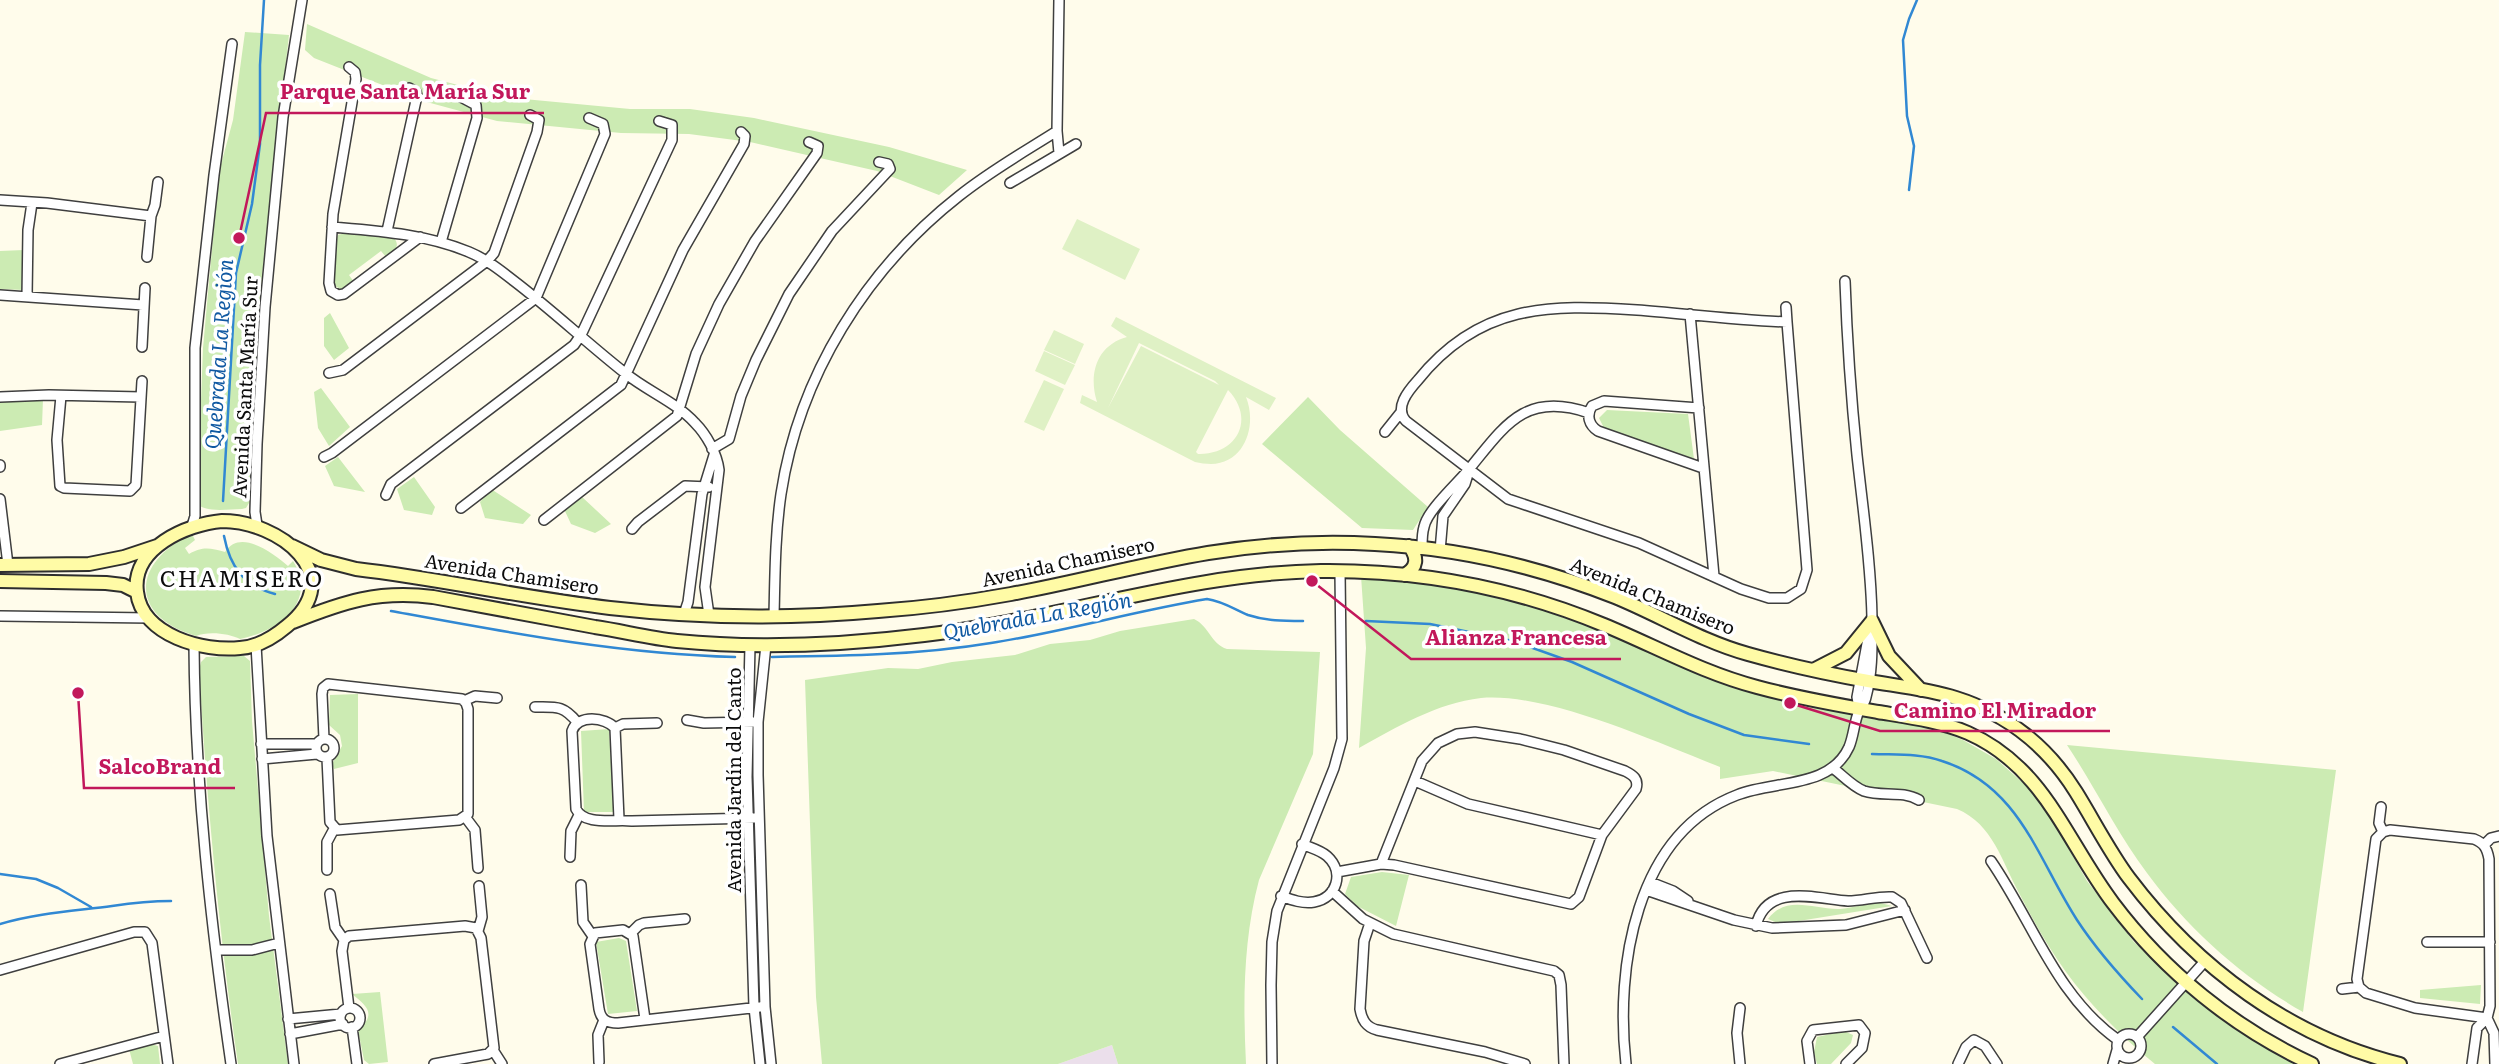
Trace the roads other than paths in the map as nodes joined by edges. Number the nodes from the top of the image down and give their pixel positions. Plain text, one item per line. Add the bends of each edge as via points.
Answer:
1 (302, 0) edge
2 (1059, 0) edge
3 (232, 44) dead end
4 (349, 67) dead end
5 (409, 88) dead end
6 (461, 97) dead end
7 (530, 115) dead end
8 (589, 118) dead end
9 (659, 121) dead end
10 (1057, 131) junction
11 (741, 132) dead end
12 (809, 142) dead end
13 (1076, 144) dead end
14 (1059, 153) junction
15 (878, 162) dead end
16 (158, 182) dead end
17 (1010, 183) dead end
18 (0, 200) edge
19 (32, 203) junction
20 (151, 216) junction
21 (332, 227) junction
22 (387, 231) junction
23 (420, 237) junction
24 (441, 242) junction
25 (148, 257) dead end
26 (487, 261) junction
27 (1845, 281) dead end
28 (145, 288) dead end
29 (0, 295) edge
30 (27, 297) junction
31 (536, 298) junction
32 (144, 305) junction
33 (1786, 307) dead end
34 (1690, 314) junction
35 (1787, 322) junction
36 (581, 335) junction
37 (142, 346) dead end
38 (328, 373) dead end
39 (627, 375) junction
40 (142, 381) dead end
41 (61, 396) junction
42 (0, 397) edge
43 (141, 397) junction
44 (1699, 408) junction
45 (680, 410) junction
46 (1401, 412) junction
47 (1589, 413) junction
48 (1385, 432) dead end
49 (713, 452) junction
50 (324, 457) dead end
51 (1703, 468) junction
52 (1469, 471) junction
53 (705, 486) junction
54 (718, 488) junction
55 (386, 495) dead end
56 (0, 499) edge
57 (461, 508) dead end
58 (544, 520) dead end
59 (192, 526) junction
60 (257, 526) junction
61 (632, 530) dead end
62 (160, 544) junction
63 (292, 546) junction
64 (1415, 547) junction
65 (1440, 551) junction
66 (4, 565) edge
67 (1340, 572) junction
68 (1404, 575) junction
69 (1714, 576) junction
70 (0, 581) edge
71 (136, 592) junction
72 (635, 611) junction
73 (684, 614) junction
74 (709, 615) junction
75 (0, 616) edge
76 (774, 616) junction
77 (150, 618) junction
78 (1872, 621) junction
79 (293, 622) junction
80 (629, 633) junction
81 (194, 645) junction
82 (256, 645) junction
83 (750, 645) junction
84 (766, 645) junction
85 (1813, 670) junction
86 (1864, 681) junction
87 (1922, 690) junction
88 (497, 698) dead end
89 (464, 701) junction
90 (535, 707) dead end
91 (1859, 708) junction
92 (687, 720) dead end
93 (747, 721) junction
94 (577, 722) junction
95 (758, 722) junction
96 (657, 723) dead end
97 (615, 728) junction
98 (261, 744) junction
99 (321, 749) junction
100 (262, 759) junction
101 (1833, 768) junction
102 (1415, 781) junction
103 (1919, 800) dead end
104 (2381, 807) dead end
105 (579, 815) junction
106 (466, 818) junction
107 (748, 818) junction
108 (619, 819) junction
109 (759, 819) junction
110 (334, 829) junction
111 (2383, 832) junction
112 (1602, 835) junction
113 (2499, 836) edge
114 (1302, 844) junction
115 (2484, 845) junction
116 (570, 857) dead end
117 (1991, 861) dead end
118 (1381, 864) junction
119 (478, 868) dead end
120 (327, 870) dead end
121 (1337, 872) junction
122 (581, 885) dead end
123 (479, 886) dead end
124 (1648, 886) junction
125 (1332, 891) junction
126 (330, 894) dead end
127 (1282, 896) junction
128 (1905, 910) junction
129 (752, 914) junction
130 (762, 915) junction
131 (685, 919) dead end
132 (1370, 923) junction
133 (1756, 926) junction
134 (478, 931) junction
135 (631, 933) junction
136 (592, 936) junction
137 (344, 940) junction
138 (2427, 942) dead end
139 (2490, 942) junction
140 (279, 943) junction
141 (216, 950) junction
142 (1927, 958) dead end
143 (2206, 960) junction
144 (0, 970) edge
145 (2186, 982) junction
146 (2359, 987) junction
147 (2342, 989) dead end
148 (754, 1007) junction
149 (765, 1007) junction
150 (1740, 1008) dead end
151 (346, 1018) junction
152 (2487, 1018) junction
153 (288, 1019) junction
154 (645, 1019) junction
155 (604, 1020) junction
156 (290, 1034) junction
157 (164, 1036) junction
158 (2137, 1037) junction
159 (2118, 1045) junction
160 (493, 1050) junction
161 (2129, 1061) edge
162 (599, 1062) dead end
163 (60, 1064) edge
164 (168, 1064) edge
165 (231, 1064) edge
166 (294, 1064) edge
167 (357, 1064) edge
168 (434, 1064) edge
169 (502, 1064) edge
170 (760, 1064) edge
171 (771, 1064) edge
172 (1272, 1064) edge
173 (1525, 1064) edge
174 (1563, 1064) edge
175 (1626, 1064) edge
176 (1740, 1064) edge
177 (1810, 1064) edge
178 (1846, 1064) edge
179 (1958, 1064) edge
180 (1997, 1064) edge
181 (2113, 1064) edge
182 (2312, 1064) edge
183 (2400, 1064) edge
184 (2472, 1064) edge
185 (2495, 1064) edge

1 - 60 street, Avenida Santa María Sur via 273,216 261,366
2 - 10 street
3 - 59 street via 195,348
4 - 21 street via 356,79
5 - 22 street via 417,96
6 - 24 street via 476,105 477,118
7 - 26 street via 539,120 537,132 494,253
8 - 31 street via 603,124 605,134
9 - 36 street via 672,125 672,140
10 - 14 street
10 - 76 street via 992,172 929,222 884,269 837,336 810,390 788,461 776,543
11 - 39 street via 744,144 683,250
12 - 45 street via 818,146 817,153 749,251 719,304 688,377
13 - 14 street
14 - 17 street
15 - 49 street via 890,169 832,231 789,294 755,360 729,439
16 - 20 street
18 - 19 street
19 - 20 street
19 - 30 street
20 - 25 street
21 - 22 street
21 - 23 street via 329,285 339,295
22 - 23 street
23 - 24 street
24 - 26 street
26 - 31 street
26 - 38 street via 343,370
27 - 78 street
28 - 32 street
29 - 30 street
30 - 32 street
31 - 36 street
31 - 50 street
32 - 37 street
33 - 35 street
34 - 35 street
34 - 44 street
34 - 46 street via 1572,307 1510,316 1474,332 1441,356 1413,385
35 - 69 street via 1806,580 1791,597 1776,599
36 - 39 street
36 - 55 street via 391,484
39 - 45 street
39 - 57 street via 621,385
40 - 43 street
41 - 42 street
41 - 43 street
41 - 43 street via 57,440 60,486 130,491 136,485
44 - 47 street via 1604,401 1594,404
44 - 51 street
45 - 49 street via 701,430
45 - 58 street
46 - 48 street
46 - 52 street via 1406,421
47 - 51 street via 1598,431
47 - 52 street via 1562,406 1526,412 1495,436
49 - 53 street
49 - 54 street
51 - 69 street
52 - 64 street via 1426,520
52 - 65 street via 1444,513
52 - 69 street via 1517,504 1600,528
53 - 54 street
53 - 61 street via 685,486
53 - 73 street
54 - 74 street via 705,587
56 - 66 street
59 - 60 street via 222,521
59 - 62 street
60 - 63 street
62 - 66 street via 89,564
62 - 71 street via 142,566
63 - 72 street, Avenida Chamisero via 346,567
63 - 79 street via 305,564 311,587 308,603
64 - 65 street, Avenida Chamisero
64 - 68 street via 1416,564
64 - 76 street, Avenida Chamisero via 1342,543 1243,548 954,603
65 - 85 street, Avenida Chamisero via 1566,579 1723,646
67 - 68 street, Avenida Chamisero
67 - 84 street, Avenida Chamisero via 1230,579 935,634
67 - 114 street via 1342,739
68 - 91 street, Avenida Chamisero via 1526,598 1599,623 1721,676
70 - 71 street via 106,583
71 - 77 street
72 - 73 street, Avenida Chamisero
72 - 80 street via 627,618
73 - 74 street, Avenida Chamisero
74 - 76 street, Avenida Chamisero
75 - 77 street
77 - 81 street
78 - 85 street via 1846,653
78 - 86 street via 1873,654
78 - 87 street via 1889,656
79 - 80 street, Avenida Chamisero via 359,598 402,594
79 - 82 street
80 - 83 street, Avenida Chamisero
81 - 82 street via 229,649
81 - 141 street via 197,751
82 - 98 street
83 - 84 street, Avenida Chamisero
83 - 93 street, Avenida Jardín del Canto
84 - 95 street, Avenida Jardín del Canto
85 - 86 street, Avenida Chamisero
86 - 87 street, Avenida Chamisero
86 - 91 street via 1866,699
87 - 143 street, Avenida Chamisero via 1981,707 2034,742 2071,783 2137,888
88 - 89 street via 475,696
89 - 99 street via 328,684 322,691
89 - 106 street via 468,709
90 - 94 street via 560,708
91 - 101 street via 1850,745
91 - 145 street, Avenida Chamisero via 1956,728 1989,744 2018,766 2052,805 2121,913
92 - 93 street
93 - 95 street
93 - 107 street, Avenida Jardín del Canto
94 - 97 street via 588,719
94 - 105 street via 572,731
95 - 109 street, Avenida Jardín del Canto
96 - 97 street
97 - 108 street
98 - 99 street
98 - 100 street
99 - 100 street
99 - 110 street
100 - 140 street
101 - 103 street via 1867,792 1905,794
101 - 124 street via 1809,779 1747,791 1709,809 1671,844
102 - 112 street via 1468,804
102 - 112 street via 1432,749 1457,734 1487,733 1564,750 1635,777 1636,789
102 - 118 street
104 - 111 street
105 - 108 street
105 - 116 street via 571,831
106 - 110 street
106 - 119 street via 475,830
107 - 108 street
107 - 109 street
107 - 129 street, Avenida Jardín del Canto
109 - 130 street, Avenida Jardín del Canto
110 - 120 street via 327,842
111 - 115 street via 2474,839
111 - 146 street via 2376,839
112 - 118 street via 1578,897 1571,904
113 - 115 street
114 - 121 street via 1325,854
114 - 127 street
115 - 139 street via 2489,859
117 - 159 street via 2056,973
118 - 121 street
121 - 125 street
122 - 136 street via 583,922
123 - 134 street via 482,917
124 - 133 street
124 - 175 street via 1626,974
125 - 127 street via 1313,902
125 - 132 street
126 - 137 street via 335,927
127 - 172 street via 1272,942
128 - 133 street via 1830,927
128 - 133 street via 1899,900 1889,896 1849,901 1792,896 1767,905
128 - 142 street
129 - 130 street, Avenida Jardín del Canto
129 - 148 street, Avenida Jardín del Canto
130 - 149 street, Avenida Jardín del Canto
131 - 135 street via 644,923
132 - 173 street via 1364,941 1360,1009 1367,1025
132 - 174 street via 1401,936 1559,975
134 - 137 street via 465,926 352,934
134 - 160 street
135 - 136 street via 623,930
135 - 154 street
136 - 155 street via 598,1009
137 - 151 street
138 - 139 street
139 - 152 street
140 - 141 street via 252,950
140 - 153 street
141 - 165 street
143 - 145 street
143 - 183 street, Avenida Chamisero via 2242,991 2297,1025 2351,1050
144 - 157 street via 145,932 152,943
145 - 158 street
145 - 182 street, Avenida Chamisero via 2248,1030
146 - 147 street
146 - 152 street via 2415,1008
148 - 149 street
148 - 154 street
148 - 170 street, Avenida Jardín del Canto
149 - 171 street, Avenida Jardín del Canto
150 - 176 street
151 - 153 street
151 - 156 street
151 - 167 street
152 - 184 street via 2477,1028
152 - 185 street via 2494,1032
153 - 156 street
154 - 155 street
155 - 162 street via 598,1035
156 - 166 street
157 - 163 street
157 - 164 street
158 - 159 street via 2126,1034
158 - 161 street via 2141,1048
159 - 161 street
159 - 181 street
160 - 168 street
160 - 169 street
177 - 178 street via 1807,1041 1814,1030 1858,1025 1865,1033 1864,1044
179 - 180 street via 1974,1040 1985,1046

